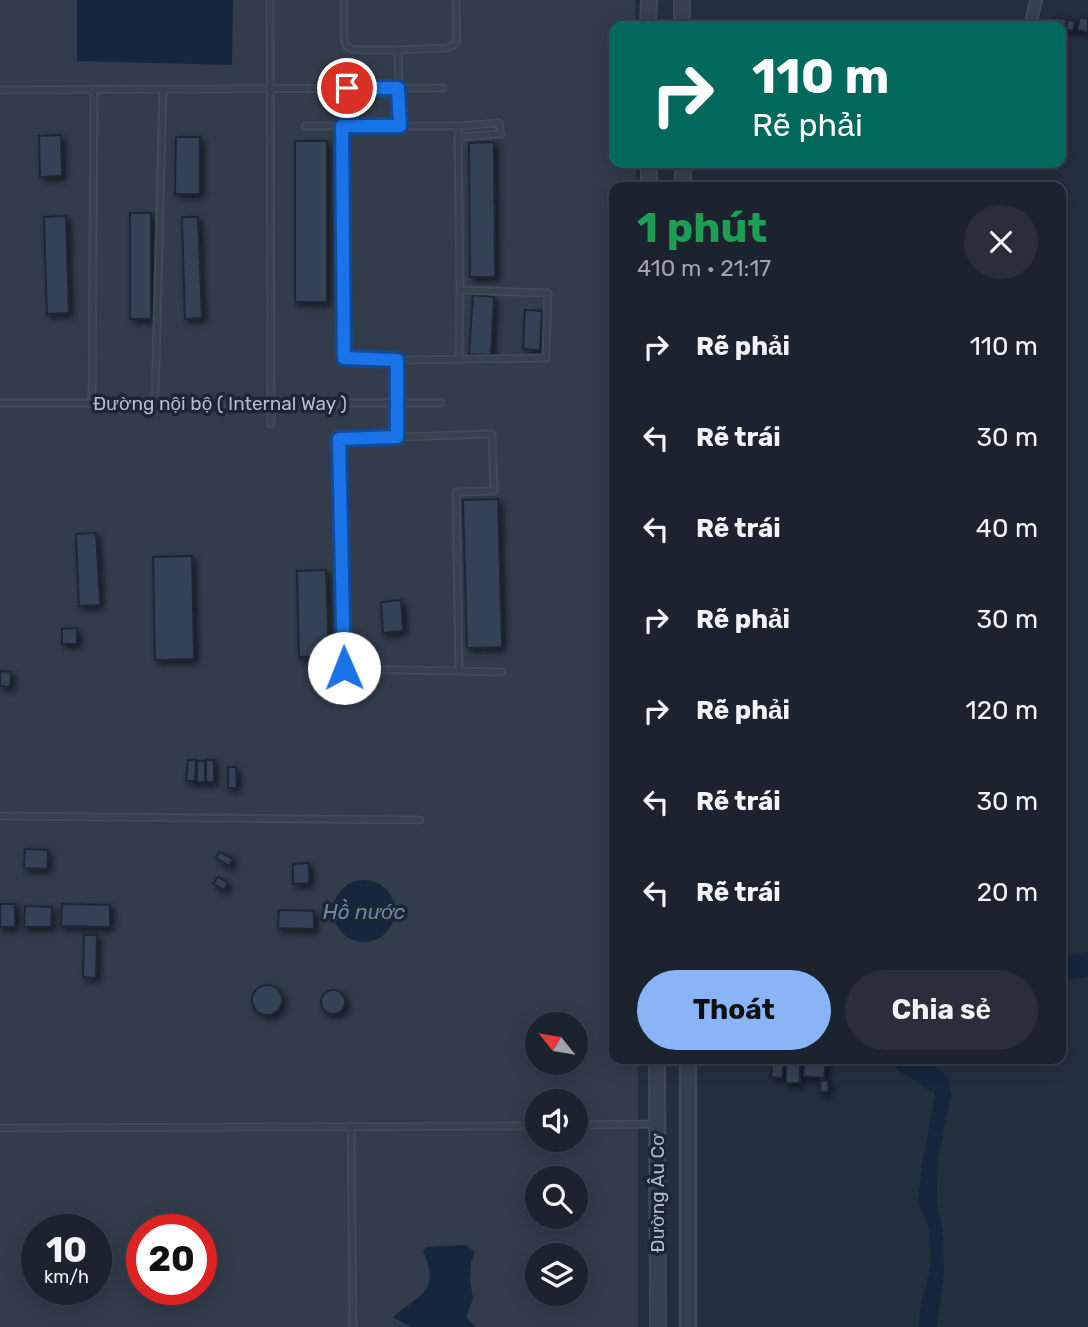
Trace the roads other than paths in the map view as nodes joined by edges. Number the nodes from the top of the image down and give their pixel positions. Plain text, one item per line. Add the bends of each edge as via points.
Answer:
1 (270, 0) edge
2 (344, 0) edge
3 (456, 0) edge
4 (649, 0) edge
5 (682, 0) edge
6 (1036, 0) edge
7 (649, 21) edge
8 (682, 21) edge
9 (1031, 21) edge
10 (398, 50) junction
11 (398, 88) junction
12 (443, 88) dead end
13 (163, 89) junction
14 (271, 89) junction
15 (0, 90) edge
16 (94, 90) junction
17 (305, 126) dead end
18 (342, 126) junction
19 (400, 126) junction
20 (458, 126) junction
21 (459, 137) junction
22 (460, 290) junction
23 (459, 359) junction
24 (397, 360) junction
25 (0, 403) edge
26 (92, 403) junction
27 (155, 403) junction
28 (271, 403) junction
29 (397, 403) junction
30 (441, 403) dead end
31 (271, 424) dead end
32 (397, 437) junction
33 (459, 671) junction
34 (502, 672) dead end
35 (0, 816) edge
36 (420, 820) dead end
37 (656, 1064) edge
38 (688, 1064) edge
39 (657, 1124) junction
40 (588, 1125) edge
41 (351, 1126) junction
42 (525, 1126) edge
43 (0, 1128) edge
44 (354, 1327) edge
45 (658, 1327) edge
46 (688, 1327) edge

1 - 14 lane
2 - 10 lane via 346,46
3 - 10 lane via 454,45
4 - 7 street
5 - 8 street
6 - 9 street
10 - 11 lane
11 - 12 lane
11 - 14 lane
11 - 19 lane
13 - 14 lane
13 - 16 lane
13 - 27 lane
14 - 28 lane
15 - 16 lane
16 - 26 lane
17 - 18 lane
18 - 19 lane
18 - 24 lane via 344,358
19 - 20 lane
20 - 21 lane
20 - 21 lane via 499,122 500,134
21 - 22 lane
22 - 23 lane
22 - 23 lane via 548,293 546,358
23 - 24 lane
24 - 29 lane
25 - 26 lane, Đường nội bộ ( Internal Way )
26 - 27 lane, Đường nội bộ ( Internal Way )
27 - 28 lane, Đường nội bộ ( Internal Way )
28 - 29 lane, Đường nội bộ ( Internal Way )
28 - 31 lane
29 - 30 lane, Đường nội bộ ( Internal Way )
29 - 32 lane
32 - 33 lane via 492,434 494,491 456,492
32 - 33 lane via 339,439 344,668
33 - 34 lane
35 - 36 lane
37 - 39 street, Đường Âu Cơ
38 - 46 street, Đường Âu Cơ
39 - 40 lane
39 - 45 street, Đường Âu Cơ
41 - 42 lane
41 - 43 lane
41 - 44 lane

